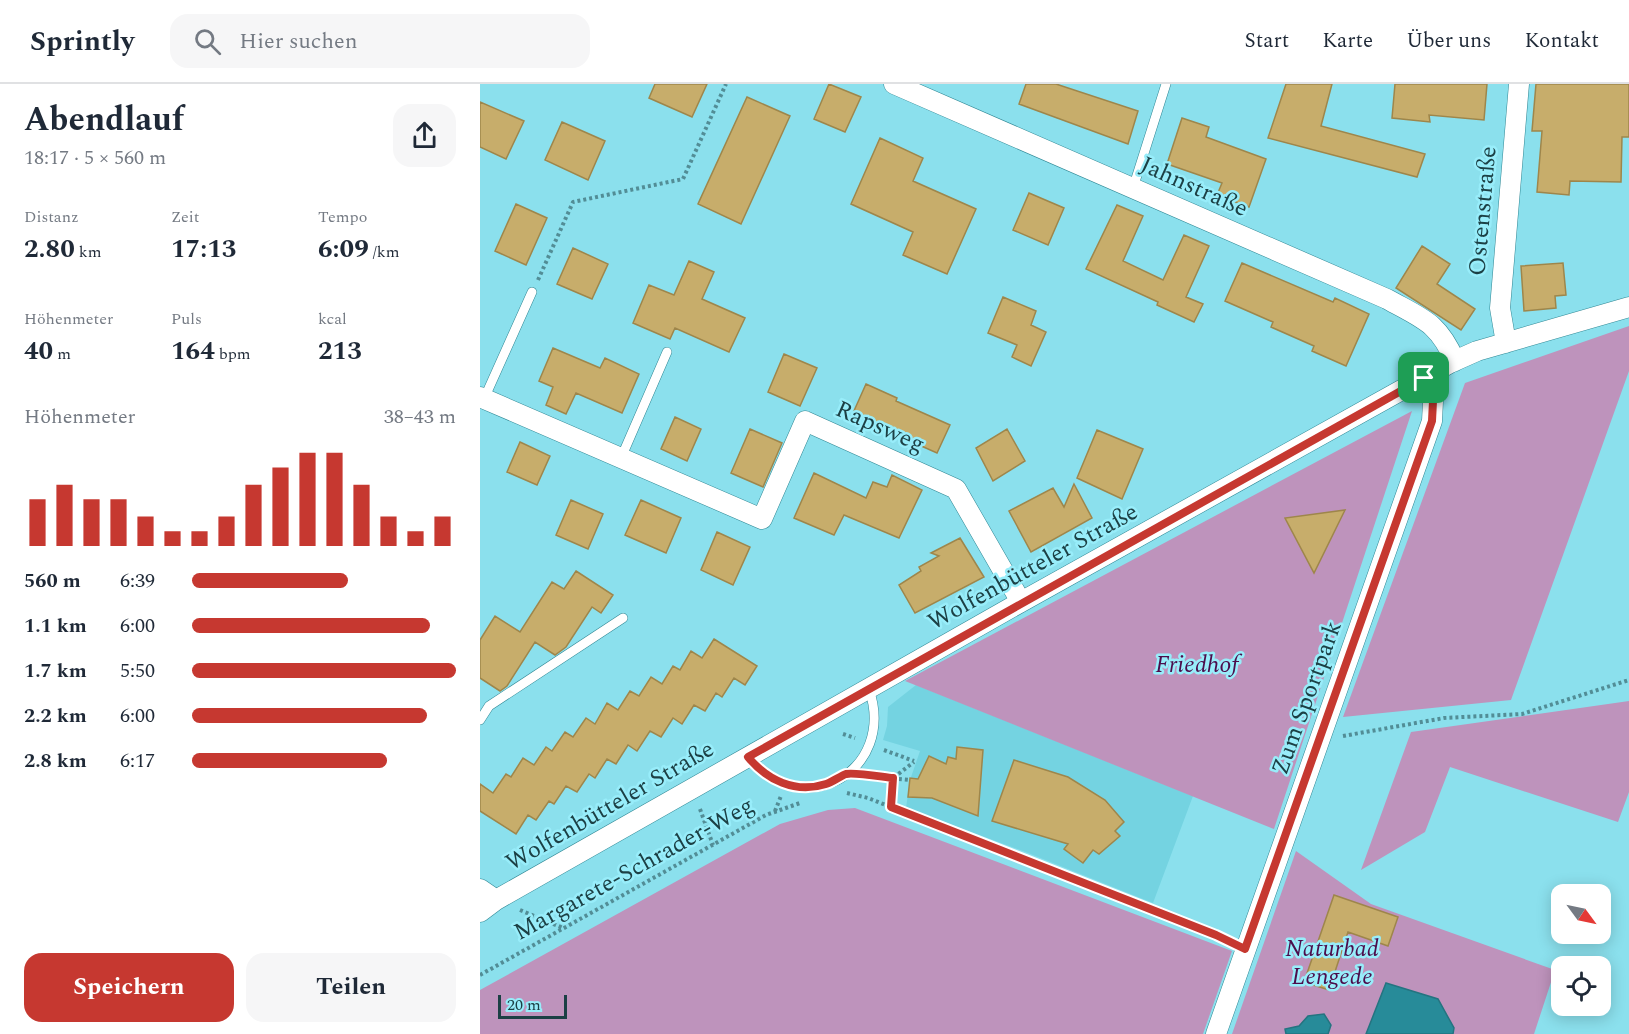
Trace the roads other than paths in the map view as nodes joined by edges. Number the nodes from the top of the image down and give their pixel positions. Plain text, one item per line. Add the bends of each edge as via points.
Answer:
1 (894, 84) edge
2 (1166, 84) edge
3 (1519, 84) edge
4 (1133, 188) junction
5 (532, 292) road end
6 (1629, 307) edge
7 (1506, 343) junction
8 (667, 352) dead end
9 (1455, 361) junction
10 (1424, 378) junction
11 (482, 398) edge
12 (621, 458) junction
13 (1021, 602) junction
14 (623, 618) dead end
15 (869, 688) junction
16 (480, 700) edge
17 (489, 706) junction
18 (480, 720) edge
19 (748, 757) junction
20 (480, 889) edge
21 (496, 900) junction
22 (480, 912) edge
23 (1215, 1034) edge

1 - 4 street, Jahnstraße
2 - 4 lane
3 - 7 street, Ostenstraße via 1500,308
4 - 9 street, Jahnstraße via 1388,299 1434,327 1446,340
5 - 11 lane, Rapsweg
6 - 7 street, Wolfenbütteler Straße
7 - 9 street, Wolfenbütteler Straße
8 - 12 lane
9 - 10 street, Wolfenbütteler Straße
10 - 13 street, Wolfenbütteler Straße
10 - 23 street, Zum Sportpark via 1433,401 1432,421
11 - 12 street, Rapsweg
12 - 13 street, Rapsweg via 762,519 805,421 956,489
13 - 15 street, Wolfenbütteler Straße
14 - 17 lane
15 - 19 street, Wolfenbütteler Straße
15 - 19 lane via 874,703 874,734 861,761 847,774 824,785 795,787 768,777
16 - 17 lane
17 - 18 lane
19 - 21 street, Wolfenbütteler Straße
20 - 21 street
21 - 22 street, Wolfenbütteler Straße

